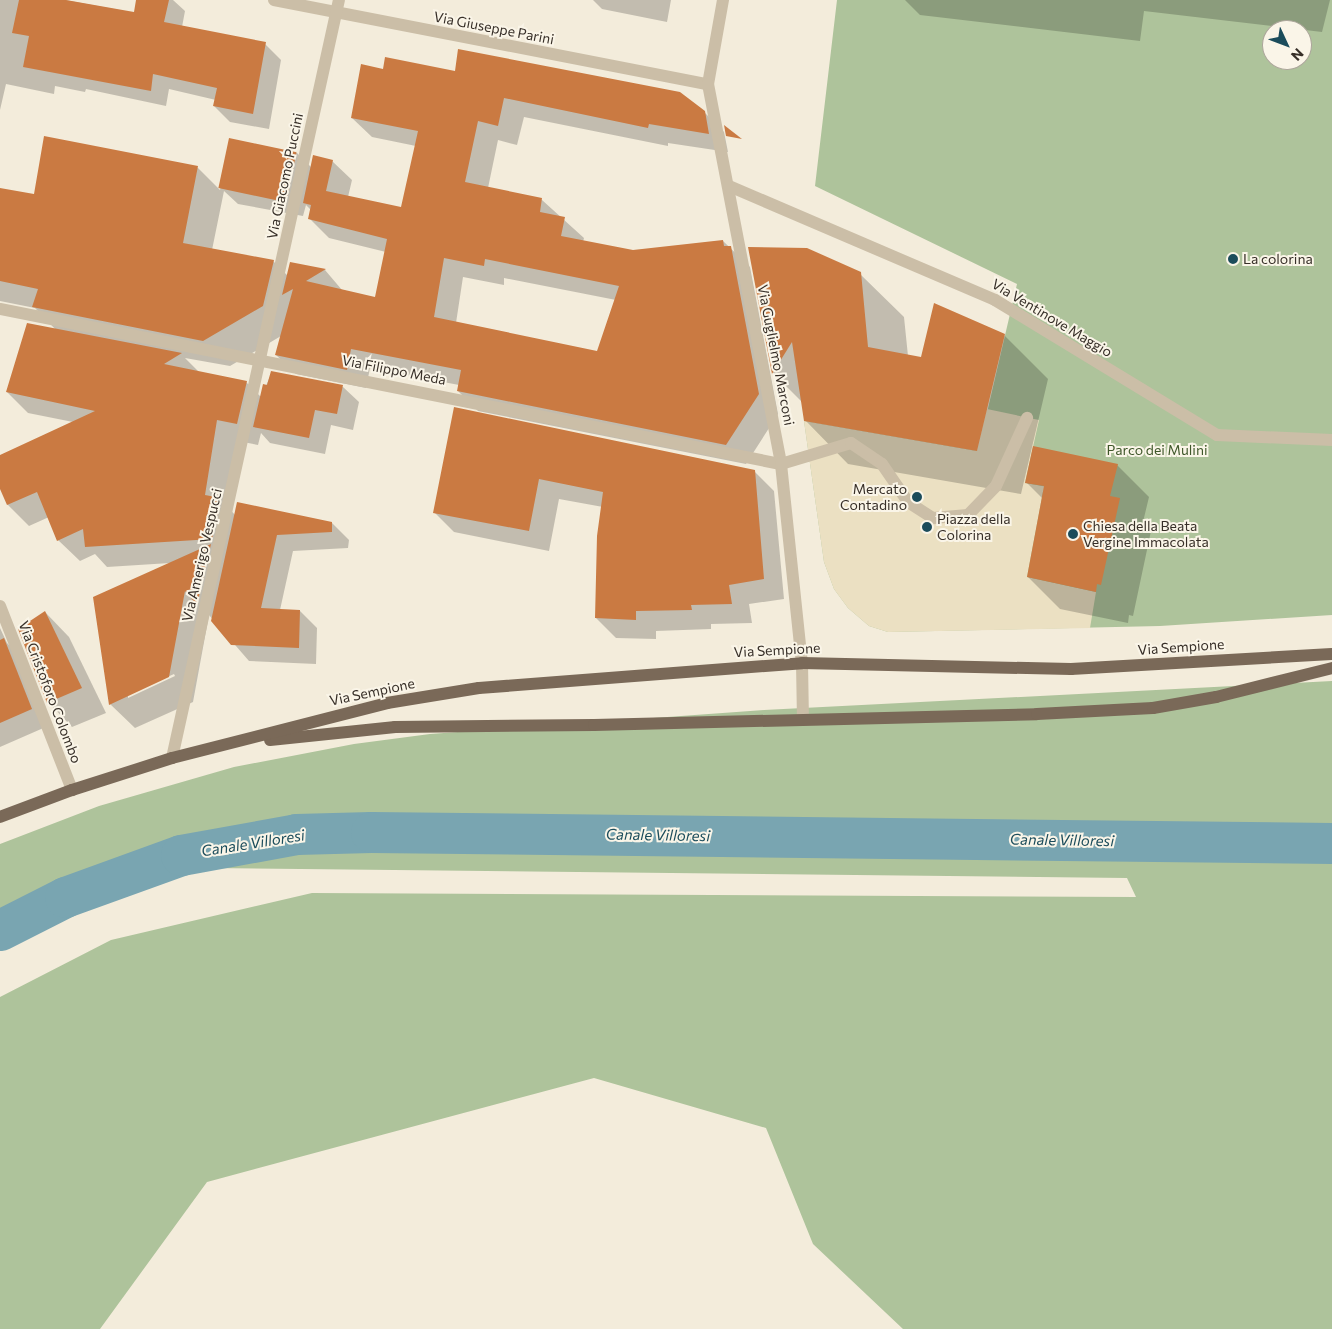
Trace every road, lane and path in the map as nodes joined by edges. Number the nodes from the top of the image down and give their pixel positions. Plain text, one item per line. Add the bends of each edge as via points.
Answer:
1 (274, 0) edge
2 (723, 0) edge
3 (338, 6) edge
4 (708, 84) junction
5 (729, 186) junction
6 (0, 309) edge
7 (261, 358) junction
8 (1027, 418) dead end
9 (1332, 440) edge
10 (781, 464) junction
11 (0, 606) edge
12 (1332, 654) edge
13 (802, 662) junction
14 (1332, 668) edge
15 (803, 720) junction
16 (230, 745) junction
17 (172, 758) junction
18 (72, 790) junction
19 (0, 817) edge

1 - 3 street, Via Giuseppe Parini
2 - 4 street, Via Guglielmo Marconi
3 - 4 street, Via Giuseppe Parini
3 - 7 street, Via Giacomo Puccini
4 - 5 street, Via Guglielmo Marconi
5 - 9 street, Via Ventinove Maggio via 995,300 1217,435
5 - 10 street, Via Guglielmo Marconi
6 - 7 street, Via Filippo Meda
7 - 10 street, Via Filippo Meda
7 - 17 street, Via Amerigo Vespucci
8 - 10 street via 996,486 968,515 933,518 908,502 882,464 851,443
10 - 13 street, Via Guglielmo Marconi
11 - 18 street, Via Cristoforo Colombo
12 - 13 main road, Via Sempione via 1071,669
13 - 15 street, Via Guglielmo Marconi
13 - 16 main road, Via Sempione via 479,688 387,703
14 - 15 main road, Via Sempione via 1216,698 1153,708
15 - 16 main road, Via Sempione via 395,727
16 - 17 main road, Via Sempione
17 - 18 main road, Via Sempione
18 - 19 main road, Via Sempione

